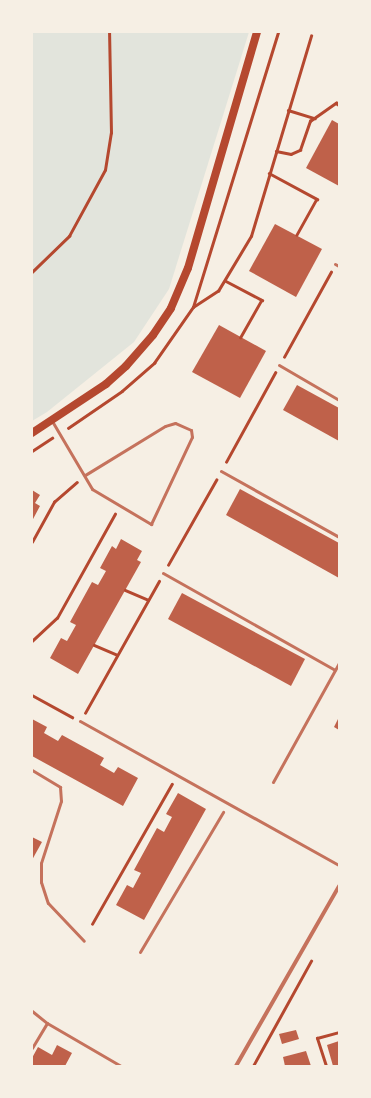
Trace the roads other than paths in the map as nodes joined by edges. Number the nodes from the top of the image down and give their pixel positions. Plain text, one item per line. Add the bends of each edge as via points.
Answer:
1 (257, 32) edge
2 (335, 264) road end
3 (339, 266) edge
4 (279, 365) road end
5 (339, 400) edge
6 (52, 421) junction
7 (32, 433) edge
8 (221, 471) road end
9 (85, 475) junction
10 (339, 537) edge
11 (163, 573) road end
12 (339, 663) edge
13 (335, 670) junction
14 (80, 721) road end
15 (32, 770) edge
16 (273, 782) dead end
17 (223, 812) dead end
18 (339, 865) edge
19 (339, 886) edge
20 (84, 941) dead end
21 (140, 952) dead end
22 (32, 1011) edge
23 (46, 1023) junction
24 (32, 1048) edge
25 (121, 1066) edge
26 (236, 1066) edge

1 - 6 main road via 188,268 171,308 153,335 126,366 106,384
2 - 3 lane
4 - 5 lane
6 - 7 main road
6 - 9 lane
8 - 10 lane
9 - 9 lane via 92,489 151,524 192,437 191,430 175,423 165,426
11 - 13 lane
12 - 13 lane
13 - 16 lane
14 - 18 lane
15 - 20 lane via 60,787 61,801 42,863 42,882 48,903
17 - 21 lane
19 - 26 street
22 - 23 lane
23 - 24 lane
23 - 25 lane

